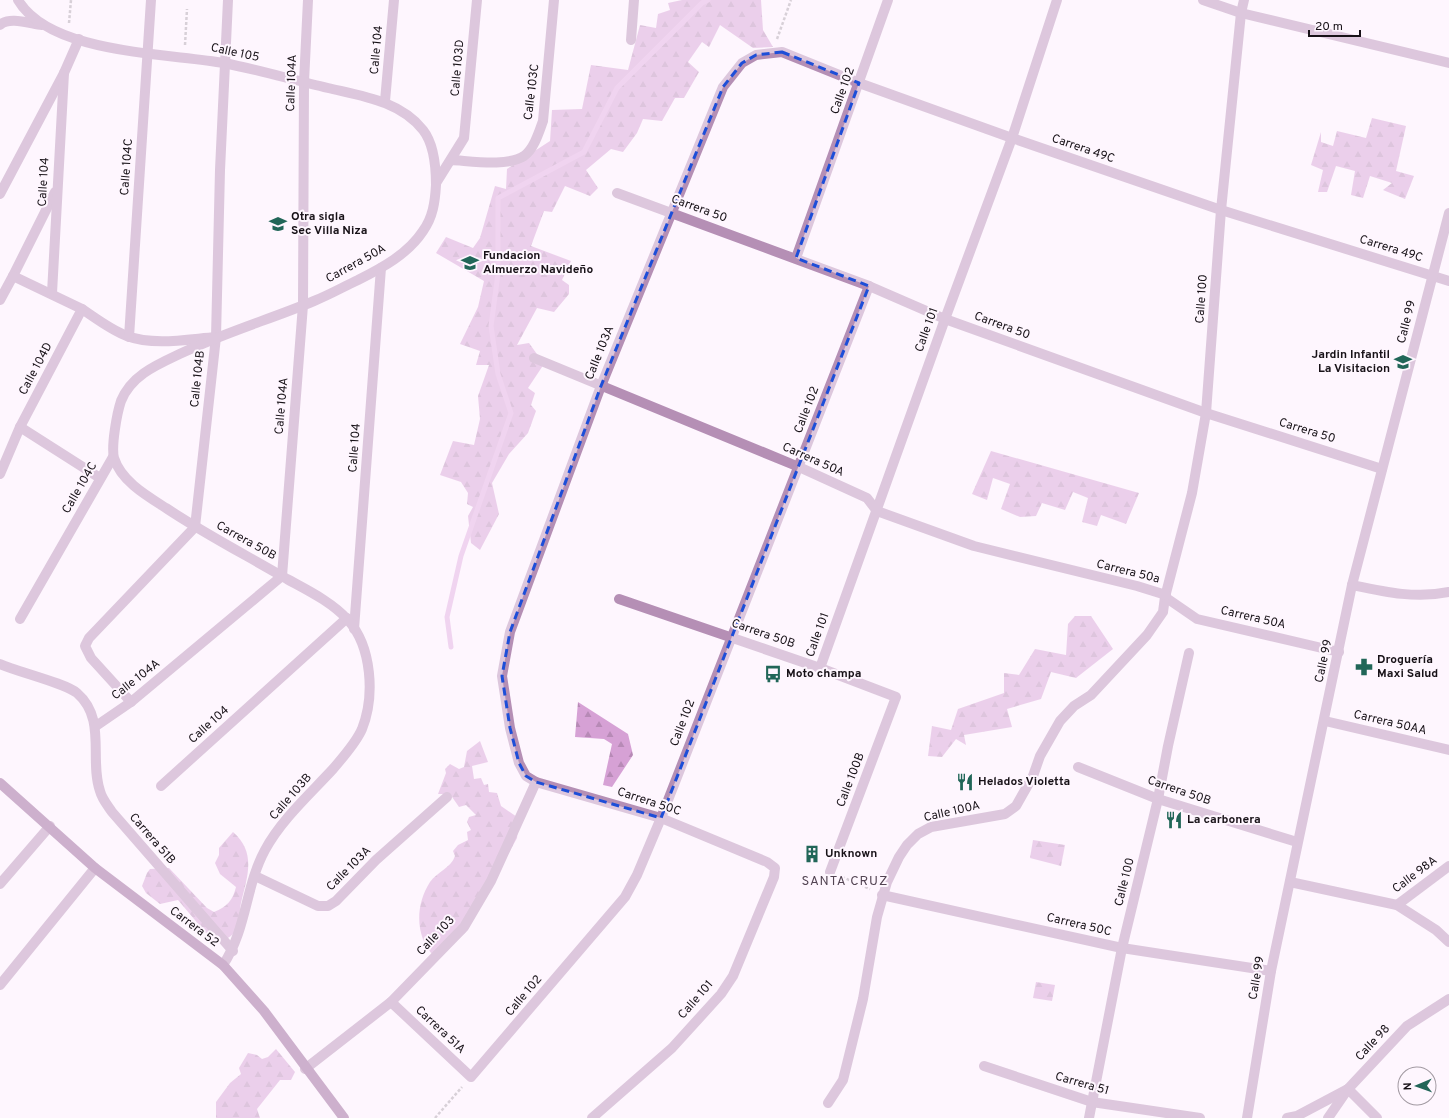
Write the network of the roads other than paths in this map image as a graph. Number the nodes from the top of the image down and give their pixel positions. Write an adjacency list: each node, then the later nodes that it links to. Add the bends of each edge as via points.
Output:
1 (18, 0): 15 (street, Calle 105, via 25,11)
2 (151, 0): 18 (street, Calle 104C)
3 (228, 0): 19 (street, Calle 104B)
4 (308, 0): 22 (street, Calle 104A)
5 (394, 0): 25 (street, Calle 104)
6 (477, 0): 27 (street, Calle 103D, via 464,138)
7 (554, 0): 27 (street, Calle 103C, via 543,121 536,140 524,156 506,162)
8 (634, 0): 17 (street)
9 (888, 0): 23 (street, Calle 102)
10 (1057, 0): 26 (street, Calle 101)
11 (1203, 0): 13 (street)
12 (1244, 0): 13 (street, Calle 100)
13 (1241, 12): 20 (street); 32 (street, Calle 100)
14 (0, 25): 15 (street, via 2,22 12,21)
15 (42, 25): 16 (street, Calle 105)
16 (78, 39): 18 (street, Calle 105); 21 (street)
17 (631, 40)
18 (148, 54): 19 (street, Calle 105); 46 (street, Calle 104C)
19 (225, 63): 22 (street, Calle 105); 47 (street, Calle 104B)
20 (1449, 64)
21 (64, 73): 29 (street, Calle 104); 31 (street)
22 (304, 82): 25 (street, Calle 105); 43 (street, Calle 104A)
23 (859, 83): 24 (street, Carrera 49C, via 782,52 756,55 742,63); 26 (street, Carrera 49C); 35 (street, Calle 102)
24 (723, 86): 33 (street, Calle 103A)
25 (385, 101): 28 (street, Carrera 50A, via 409,116 426,132 435,162)
26 (1012, 138): 32 (street, Carrera 49C); 45 (street, Calle 101)
27 (451, 160): 28 (street)
28 (436, 183): 36 (street, Carrera 50A, via 433,213 425,229 416,240)
29 (57, 188): 37 (street); 41 (street, Calle 104)
30 (617, 193): 33 (street, Carrera 50)
31 (0, 194)
32 (1221, 210): 38 (street, Carrera 49C); 51 (street, Calle 100)
33 (672, 212): 35 (street, Carrera 50); 50 (street, Calle 103A)
34 (1449, 213): 38 (street, Calle 99)
35 (796, 258): 40 (street, Carrera 50)
36 (381, 268): 43 (street, Carrera 50A); 68 (street, Calle 104)
37 (13, 276): 41 (street); 42 (street)
38 (1432, 276): 39 (street, Carrera 49C); 55 (street, Calle 99)
39 (1449, 281)
40 (869, 286): 45 (street, Carrera 50); 54 (street, Calle 102)
41 (52, 293): 44 (street)
42 (0, 300)
43 (303, 305): 47 (street, Carrera 50A); 61 (street, Calle 104A)
44 (82, 310): 46 (street, Carrera 50A); 52 (street, Calle 104D)
45 (945, 319): 51 (street, Carrera 50); 58 (street, Calle 101)
46 (129, 337): 47 (street, Carrera 50A, via 148,340)
47 (216, 337): 49 (street, Carrera 50A); 59 (street, Calle 104B)
48 (534, 358): 50 (street, Carrera 50A)
49 (149, 369): 53 (street, Calle 104C, via 138,376 122,401)
50 (600, 386): 54 (street, Carrera 50A); 80 (street, Calle 103A, via 510,632 502,676 510,728)
51 (1206, 413): 55 (street, Carrera 50); 64 (street, Calle 100, via 1192,493)
52 (20, 427): 56 (street, Calle 104D); 57 (street)
53 (113, 457): 57 (street, Calle 104C); 59 (street, Carrera 50B, via 125,478 145,495)
54 (799, 467): 58 (street, Carrera 50A, via 868,498); 69 (street, Calle 102)
55 (1382, 468): 62 (street, Calle 99)
56 (0, 474)
57 (100, 478): 67 (street, Calle 104C)
58 (877, 510): 60 (street, Carrera 50A, via 974,546); 74 (street, Calle 101)
59 (194, 527): 61 (street, Carrera 50B); 76 (street, via 89,638 86,646 91,658)
60 (1083, 574): 64 (street, Carrera 50a, via 1137,586)
61 (282, 576): 66 (street, Carrera 50B, via 319,597); 76 (street, Calle 104A)
62 (1352, 585): 63 (street, via 1402,595 1434,595); 71 (street, Calle 99)
63 (1449, 592)
64 (1166, 596): 71 (street, Carrera 50A, via 1197,619); 97 (street, Calle 100A, via 1163,612 1147,635 1091,695 1074,706 1060,721 1016,806 1005,814 931,828 918,834 899,856)
65 (619, 600): 69 (street, Carrera 50B)
66 (347, 618): 68 (street, Carrera 50B); 84 (street, Calle 104)
67 (20, 619)
68 (354, 629): 70 (street, Carrera 50B)
69 (730, 637): 74 (street, Carrera 50B); 87 (street, Calle 102)
70 (363, 648): 94 (street, Calle 103B, via 369,672 369,701 362,730 344,757 289,816 267,845)
71 (1339, 652): 77 (street, Calle 99)
72 (1189, 653): 86 (street, Calle 100)
73 (0, 664): 78 (street, via 76,693 88,707)
74 (820, 668): 75 (street, Carrera 50B)
75 (896, 697): 93 (street, Calle 100B)
76 (131, 702): 78 (street, Calle 104A)
77 (1325, 721): 79 (street, Carrera 50AA); 89 (street, Calle 99)
78 (96, 726): 101 (street, Carrera 51B, via 96,766 100,792 112,812)
79 (1449, 750)
80 (519, 763): 82 (street, Carrera 50C, via 526,776)
81 (1078, 767): 86 (street, Carrera 50B)
82 (536, 782): 87 (street, Carrera 50C); 106 (street, Calle 103, via 491,881 464,927)
83 (0, 783): 88 (main road, Carrera 52)
84 (160, 786)
85 (447, 797): 94 (street, Calle 103A, via 328,906 318,906)
86 (1158, 799): 89 (street, Carrera 50B); 100 (street, Calle 100)
87 (661, 818): 92 (street, Carrera 50C, via 767,862); 109 (street, Calle 102, via 637,876 625,897)
88 (50, 826): 91 (main road, Carrera 52); 96 (street)
89 (1297, 842): 95 (street, Calle 99)
90 (1449, 866): 98 (street, Calle 98A)
91 (95, 868): 102 (main road, Carrera 52); 104 (street)
92 (775, 868): 114 (street, Calle 101, via 774,877 733,976 721,994 672,1048)
93 (830, 872)
94 (255, 876): 101 (street, Calle 103B)
95 (1290, 882): 98 (street); 103 (street, Calle 99)
96 (0, 884)
97 (882, 895): 100 (street, Carrera 50C); 112 (street, Calle 100A, via 863,999 843,1080)
98 (1397, 905): 99 (street, via 1436,930)
99 (1449, 942)
100 (1122, 948): 103 (street, Carrera 50C); 111 (street, Calle 100)
101 (233, 951): 102 (street, Calle 103B)
102 (223, 965): 108 (main road, Carrera 52, via 264,1011)
103 (1271, 970): 117 (street, Calle 99)
104 (0, 985)
105 (1449, 999): 110 (street, Calle 98, via 1407,1026)
106 (391, 1002): 108 (street, Calle 103); 109 (street, Carrera 51A)
107 (984, 1066): 111 (street, Carrera 51)
108 (305, 1069): 113 (main road, Carrera 52)
109 (471, 1077)
110 (1348, 1089): 118 (street, via 1297,1116); 119 (street, Calle 98); 120 (street)
111 (1092, 1102): 115 (street, Calle 100); 116 (street, Carrera 51)
112 (828, 1103)
113 (344, 1118)
114 (592, 1118)
115 (1089, 1118)
116 (1200, 1118)
117 (1247, 1118)
118 (1286, 1118)
119 (1328, 1118)
120 (1377, 1118)

